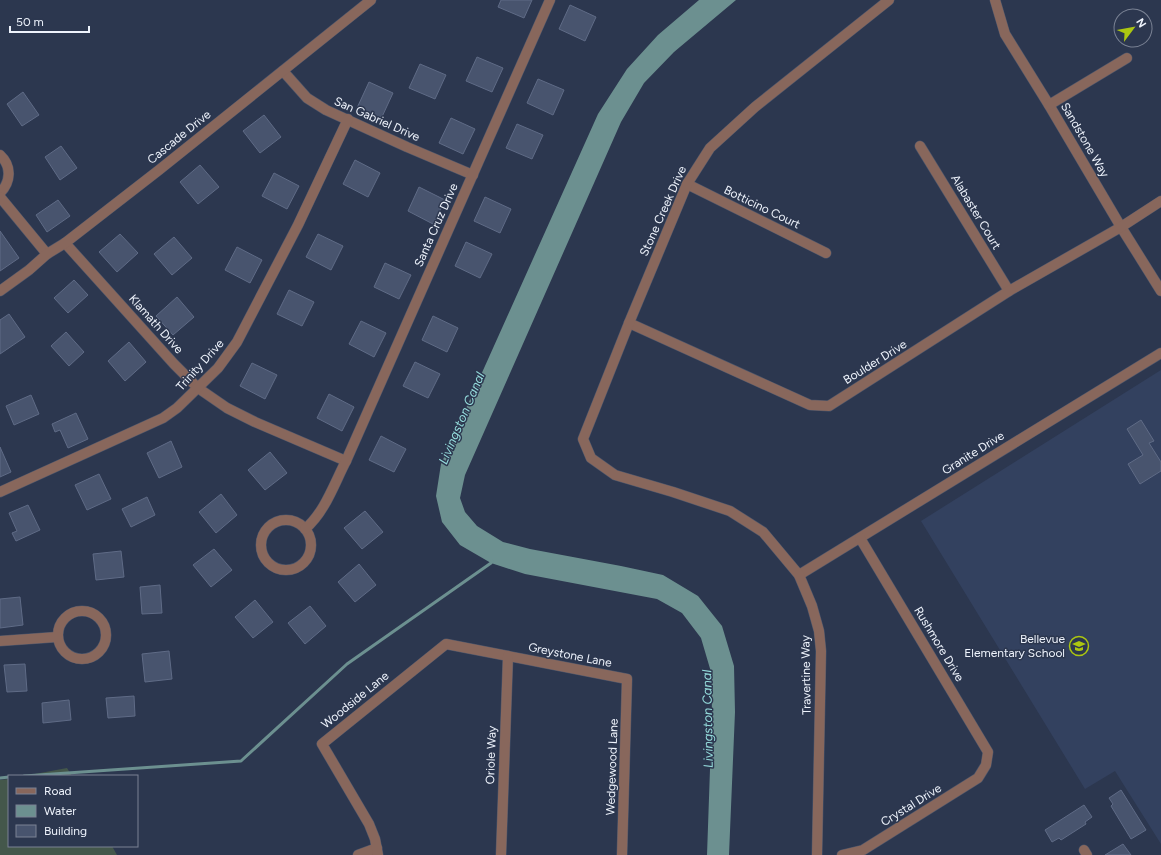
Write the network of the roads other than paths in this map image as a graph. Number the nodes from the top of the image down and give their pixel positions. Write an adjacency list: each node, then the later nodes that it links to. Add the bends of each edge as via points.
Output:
1 (371, 0): 6 (street, Cascade Drive)
2 (550, 0): 11 (street, Santa Cruz Drive)
3 (889, 0): 12 (street, Stone Creek Drive, via 732,127 710,148)
4 (995, 0): 7 (street, Sandstone Way, via 1005,34)
5 (1127, 58): 7 (street)
6 (283, 71): 8 (street, San Gabriel Drive, via 307,98 326,110); 17 (street, Cascade Drive)
7 (1049, 105): 16 (street, Sandstone Way)
8 (348, 119): 11 (street, San Gabriel Drive); 25 (street, Trinity Drive, via 298,225 237,342 218,368)
9 (920, 146): 22 (street, Alabaster Court)
10 (0, 155): 13 (street, via 9,172 8,180)
11 (473, 174): 27 (street, Santa Cruz Drive)
12 (687, 184): 18 (street, Botticino Court); 23 (street, Stone Creek Drive)
13 (0, 193)
14 (0, 197): 19 (street)
15 (1161, 201): 16 (street, Boulder Drive)
16 (1121, 227): 21 (street, Sandstone Way); 22 (street, Boulder Drive)
17 (66, 243): 19 (street, Cascade Drive); 25 (street, Klamath Drive)
18 (826, 253)
19 (47, 254): 20 (street, Cascade Drive)
20 (0, 291)
21 (1161, 291)
22 (1009, 292): 23 (street, Boulder Drive, via 829,406 810,406)
23 (629, 323): 26 (street, Stone Creek Drive, via 583,439)
24 (1161, 353): 30 (street, Granite Drive)
25 (198, 388): 27 (street, Klamath Drive, via 227,408 255,422); 28 (street, Trinity Drive, via 178,408 163,418)
26 (590, 458): 31 (street, Travertine Way, via 615,475 730,511 763,532)
27 (346, 461): 29 (street, Santa Cruz Drive, via 322,510)
28 (0, 492)
29 (305, 529): 29 (street, via 287,520 272,524 262,538 262,553 266,561 282,570 297,568 309,555 311,547 310,537)
30 (860, 538): 31 (street, Granite Drive); 37 (street, Rushmore Drive, via 988,752)
31 (799, 575): 42 (street, Travertine Way, via 812,606 821,651)
32 (57, 637): 32 (street, via 64,652 79,660 96,655 106,642 104,625 99,618 84,610 67,615 61,621); 33 (street)
33 (0, 641)
34 (446, 644): 35 (street, Greystone Lane); 38 (street, Woodside Lane, via 322,744 365,817)
35 (508, 656): 36 (street, Greystone Lane); 40 (street, Oriole Way)
36 (628, 680): 41 (street, Wedgewood Lane)
37 (986, 765): 43 (street, Crystal Drive, via 978,778 877,842 863,850)
38 (377, 851): 39 (street)
39 (358, 855)
40 (501, 855)
41 (622, 855)
42 (817, 855)
43 (842, 855)

